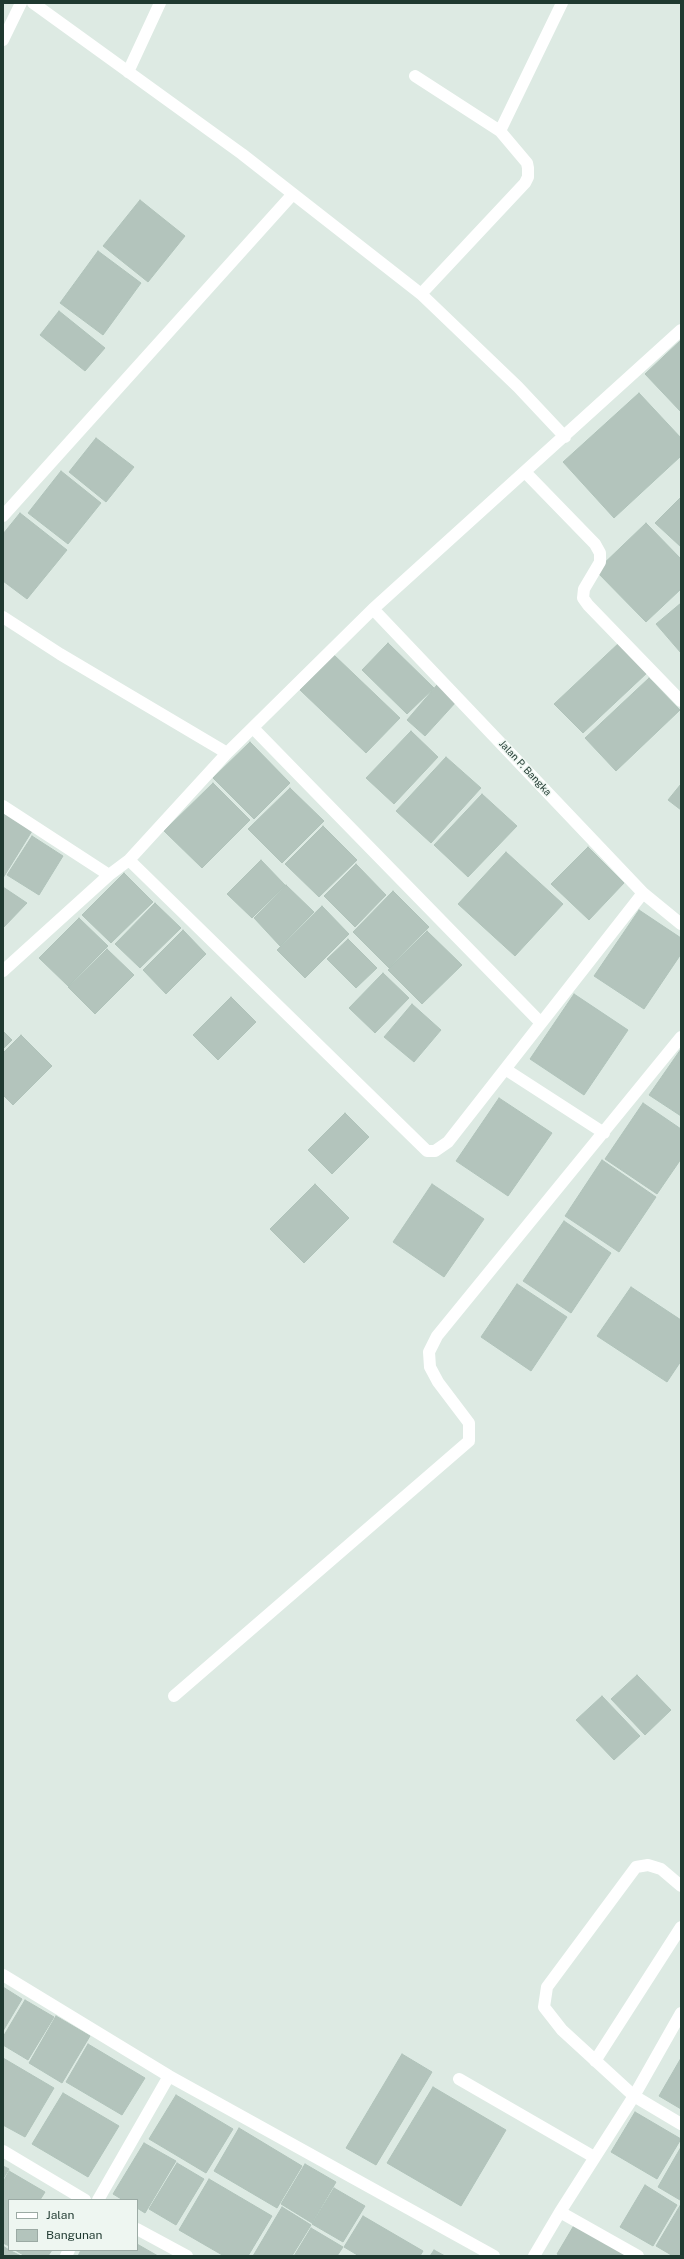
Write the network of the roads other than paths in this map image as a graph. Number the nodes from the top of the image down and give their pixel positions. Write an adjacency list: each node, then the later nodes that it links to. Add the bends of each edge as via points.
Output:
1 (21, 3): 5 (street)
2 (33, 3): 6 (street)
3 (160, 3): 6 (street)
4 (562, 3): 8 (street)
5 (3, 40)
6 (128, 72): 9 (street, via 242,154)
7 (415, 76): 8 (street)
8 (500, 131): 10 (street, via 527,163 528,177)
9 (292, 195): 10 (street); 14 (street)
10 (421, 294): 12 (street, via 518,387)
11 (681, 330): 12 (street)
12 (565, 437): 13 (street)
13 (525, 472): 15 (street); 17 (street, via 595,544 600,553 600,562 584,589 583,598)
14 (3, 516)
15 (373, 608): 18 (street); 23 (street, Jalan P. Bangka)
16 (3, 617): 19 (street, via 60,654)
17 (681, 701)
18 (254, 728): 19 (street); 26 (street)
19 (227, 753): 21 (street)
20 (3, 806): 22 (street)
21 (129, 860): 22 (street); 28 (street, via 427,1151 436,1151 448,1142)
22 (109, 875): 25 (street)
23 (643, 893): 24 (street, Jalan P. Bangka); 26 (street)
24 (681, 924)
25 (3, 971)
26 (541, 1023): 28 (street)
27 (681, 1037): 29 (street)
28 (505, 1069): 29 (street)
29 (604, 1132): 30 (street, via 437,1336 429,1352 430,1367 438,1382 469,1423 469,1441)
30 (174, 1696)
31 (681, 1886): 35 (street, via 661,1869 648,1865 636,1867 547,1987 544,2007 562,2030)
32 (681, 1927): 35 (street)
33 (3, 1975): 36 (street)
34 (681, 2013): 38 (street)
35 (595, 2061): 38 (street)
36 (169, 2076): 43 (street); 47 (street)
37 (459, 2079): 41 (street)
38 (634, 2096): 39 (street); 41 (street)
39 (681, 2124)
40 (3, 2151): 42 (street)
41 (594, 2157): 44 (street)
42 (83, 2199)
43 (99, 2199)
44 (560, 2212): 48 (street); 49 (street)
45 (138, 2230): 46 (street)
46 (187, 2256)
47 (494, 2256)
48 (534, 2256)
49 (638, 2256)

